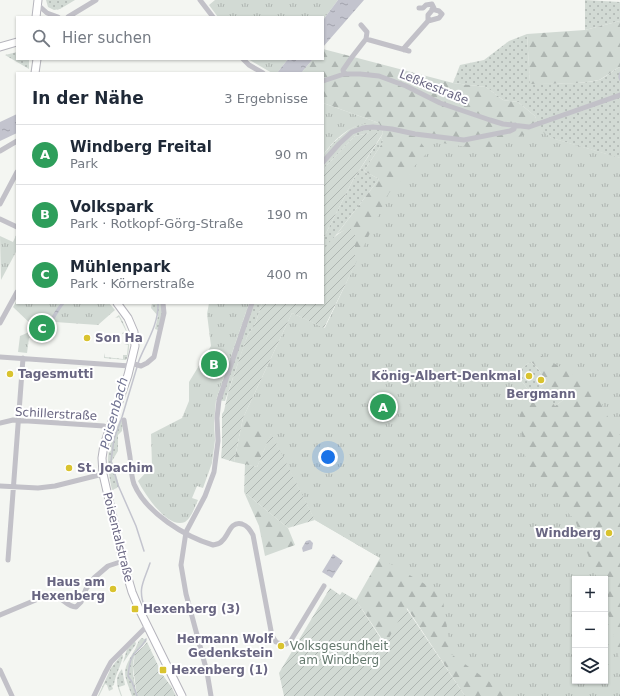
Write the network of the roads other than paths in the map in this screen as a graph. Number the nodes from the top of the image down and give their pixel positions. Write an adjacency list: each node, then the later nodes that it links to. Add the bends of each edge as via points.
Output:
1 (96, 0): 8 (street)
2 (200, 0): 9 (street)
3 (37, 2): 6 (main road); 7 (street, via 44,12)
4 (419, 8): 5 (street, via 432,4)
5 (432, 9): 10 (street, via 428,15); 10 (street, via 442,14 440,18)
6 (36, 16)
7 (54, 16)
8 (70, 16)
9 (212, 16)
10 (428, 22): 12 (street, Leßkestraße, via 405,47 407,50)
11 (361, 25): 12 (street, via 367,32)
12 (366, 40): 19 (street, via 343,70)
13 (16, 43): 14 (main road)
14 (0, 47)
15 (37, 60): 17 (main road)
16 (244, 60): 18 (street)
17 (35, 72)
18 (261, 72)
19 (344, 74): 20 (street, Leßkestraße); 22 (street, Leßkestraße, via 379,76 440,103)
20 (324, 81)
21 (620, 95): 22 (street, via 529,127)
22 (515, 126): 25 (street, via 510,131 464,140 392,129 363,128 352,132)
23 (16, 142): 24 (street)
24 (0, 151)
25 (324, 161)
26 (16, 174): 27 (street)
27 (0, 204)
28 (0, 219): 29 (street)
29 (16, 227)
30 (16, 294): 34 (street)
31 (118, 304): 38 (main road, Poisentalstraße, via 134,332)
32 (163, 304): 38 (street, via 164,314 154,357 141,366)
33 (252, 304): 46 (street, via 219,400 214,472)
34 (0, 323)
35 (1, 357): 36 (street); 37 (street)
36 (23, 358): 38 (street); 39 (street)
37 (0, 362)
38 (134, 365): 42 (main road, Poisentalstraße)
39 (19, 420): 41 (street, Schillerstraße); 42 (street, Schillerstraße); 45 (street)
40 (124, 420): 46 (street, via 132,477 139,492 160,516)
41 (0, 422)
42 (110, 428): 43 (main road, Poisentalstraße, via 102,458)
43 (104, 474): 45 (street, via 55,486); 48 (main road, Poisentalstraße)
44 (0, 486): 45 (street)
45 (14, 487): 47 (street)
46 (186, 532): 49 (street, via 213,545 222,542 234,524 245,525 249,529 253,536 272,636 276,642 284,645 290,642); 56 (street, via 182,572)
47 (8, 560)
48 (123, 561): 50 (street, via 108,566 94,578 81,602 76,606 70,606 60,597 50,594); 51 (main road, Poisentalstraße, via 132,592)
49 (324, 586)
50 (0, 615)
51 (148, 627): 54 (street, via 111,662); 55 (main road, Poisentalstraße)
52 (0, 670): 53 (street)
53 (12, 696)
54 (94, 696)
55 (182, 696)
56 (211, 696)

